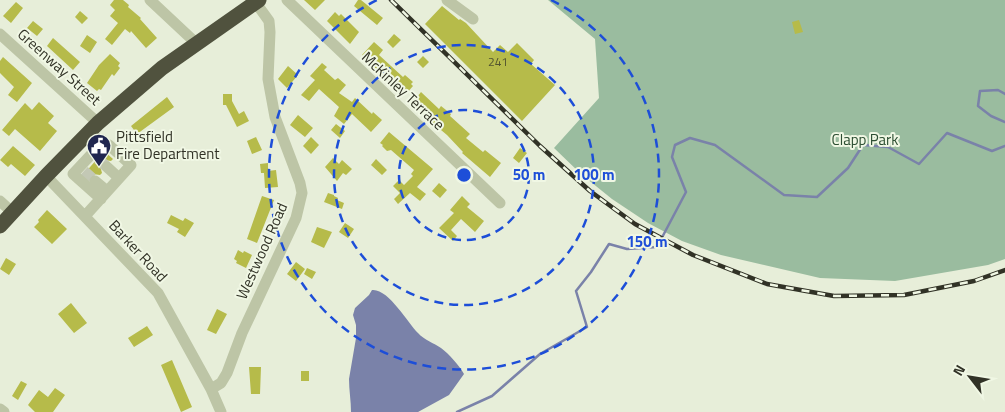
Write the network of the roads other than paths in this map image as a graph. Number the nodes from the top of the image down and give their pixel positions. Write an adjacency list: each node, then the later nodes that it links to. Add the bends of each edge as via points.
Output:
1 (150, 0): 7 (street)
2 (287, 0): 16 (street, McKinley Terrace)
3 (446, 0): 5 (street)
4 (257, 1): 7 (highway); 20 (street, Westwood Road, via 269,21 270,96 302,193 296,218 226,374 221,383)
5 (473, 19)
6 (0, 34): 8 (street, Greenway Street)
7 (198, 44): 8 (highway, via 162,68)
8 (94, 127): 9 (street, Greenway Street); 11 (highway)
9 (102, 143): 12 (street, Greenway Street, via 109,144 131,165); 14 (street, via 95,156 79,170)
10 (107, 166): 12 (street)
11 (46, 176): 17 (highway); 18 (street, Barker Road)
12 (119, 178): 14 (street)
13 (95, 181): 14 (street)
14 (104, 195): 18 (street)
15 (0, 201): 17 (street)
16 (500, 203)
17 (12, 212): 19 (highway)
18 (85, 216): 20 (street, Barker Road, via 158,292)
19 (0, 226)
20 (211, 388): 23 (street, Barker Road)
21 (0, 409): 22 (street)
22 (4, 412)
23 (221, 412)

